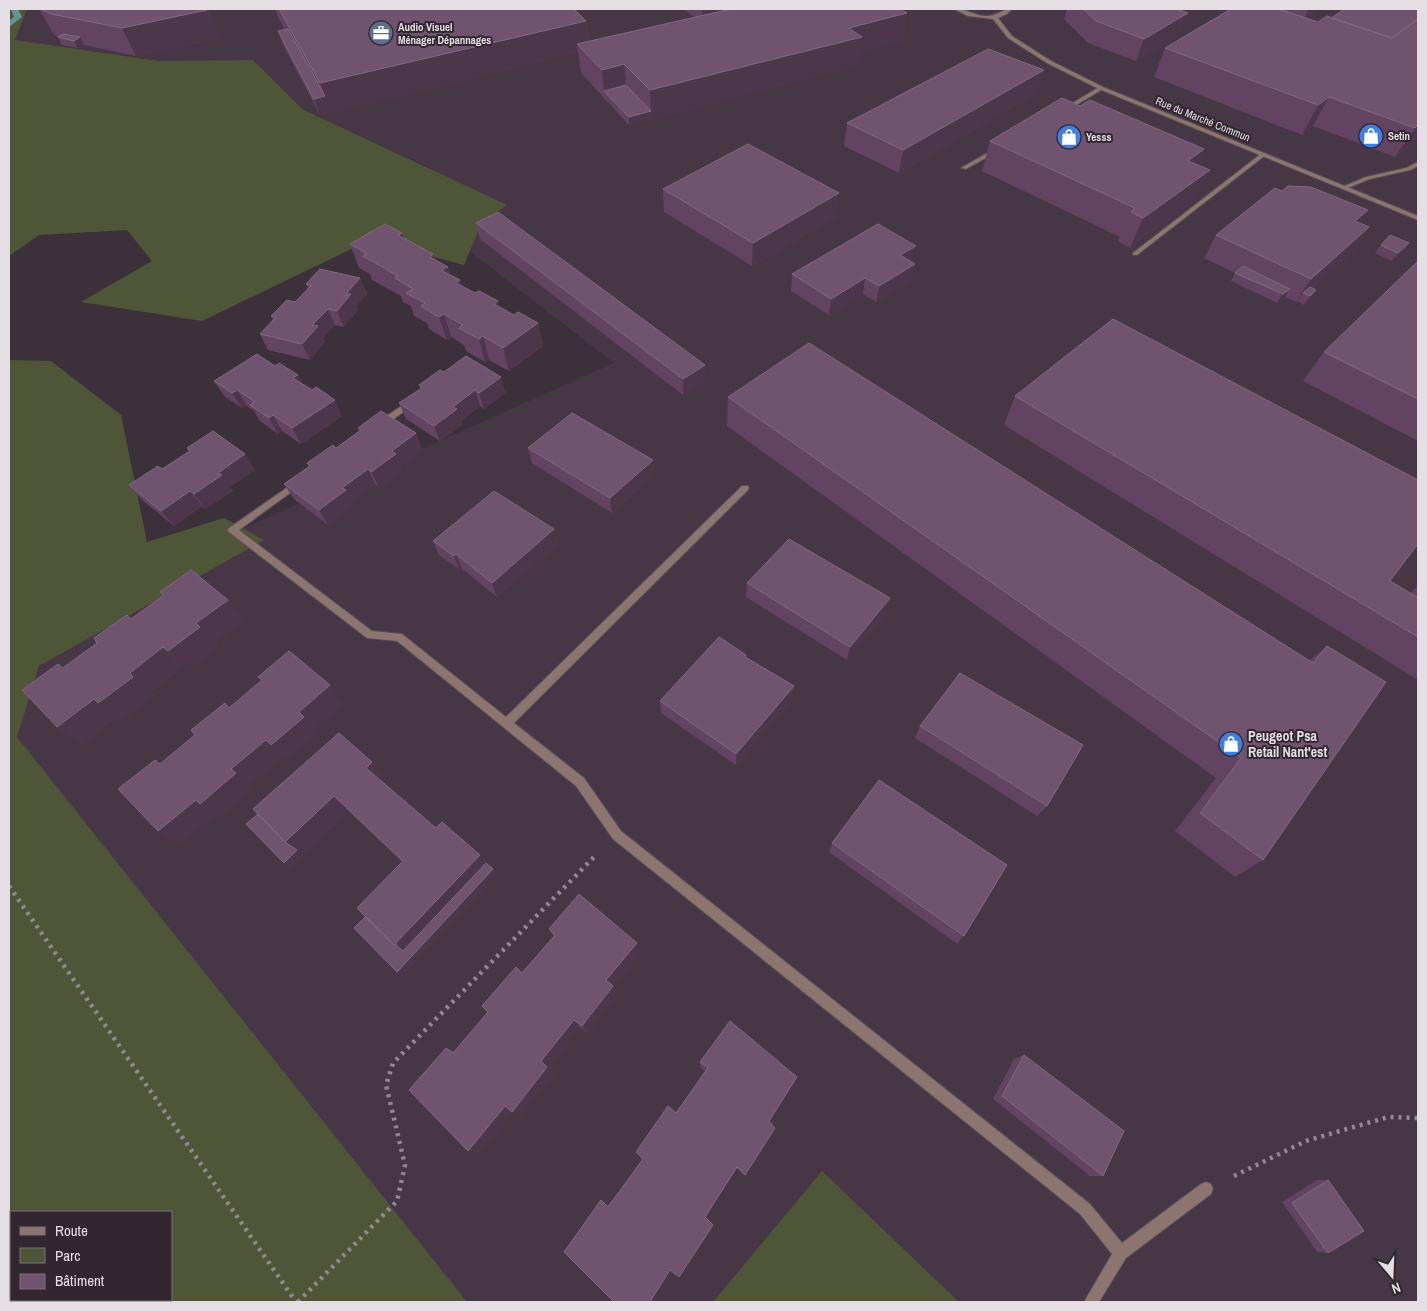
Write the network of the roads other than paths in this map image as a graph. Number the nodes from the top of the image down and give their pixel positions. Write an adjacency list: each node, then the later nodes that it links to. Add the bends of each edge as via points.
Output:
1 (957, 9): 3 (street, via 975,16)
2 (1010, 9): 3 (street)
3 (994, 17): 4 (street, Rue du Marché Commun, via 1010,37 1048,62)
4 (1101, 88): 5 (street); 7 (street, Rue du Marché Commun)
5 (1058, 113)
6 (1007, 143): 9 (street)
7 (1264, 154): 10 (street, Rue du Marché Commun); 12 (street)
8 (1418, 164): 10 (street)
9 (964, 168)
10 (1345, 187): 11 (street, Rue du Marché Commun)
11 (1418, 218)
12 (1135, 254)
13 (418, 398): 14 (street)
14 (369, 432)
15 (304, 478): 17 (street, via 232,530 370,635 399,637)
16 (745, 488): 17 (street)
17 (507, 723): 19 (street, via 580,782 617,834 1085,1209)
18 (1206, 1189): 19 (street)
19 (1121, 1252): 20 (street)
20 (1091, 1302)

